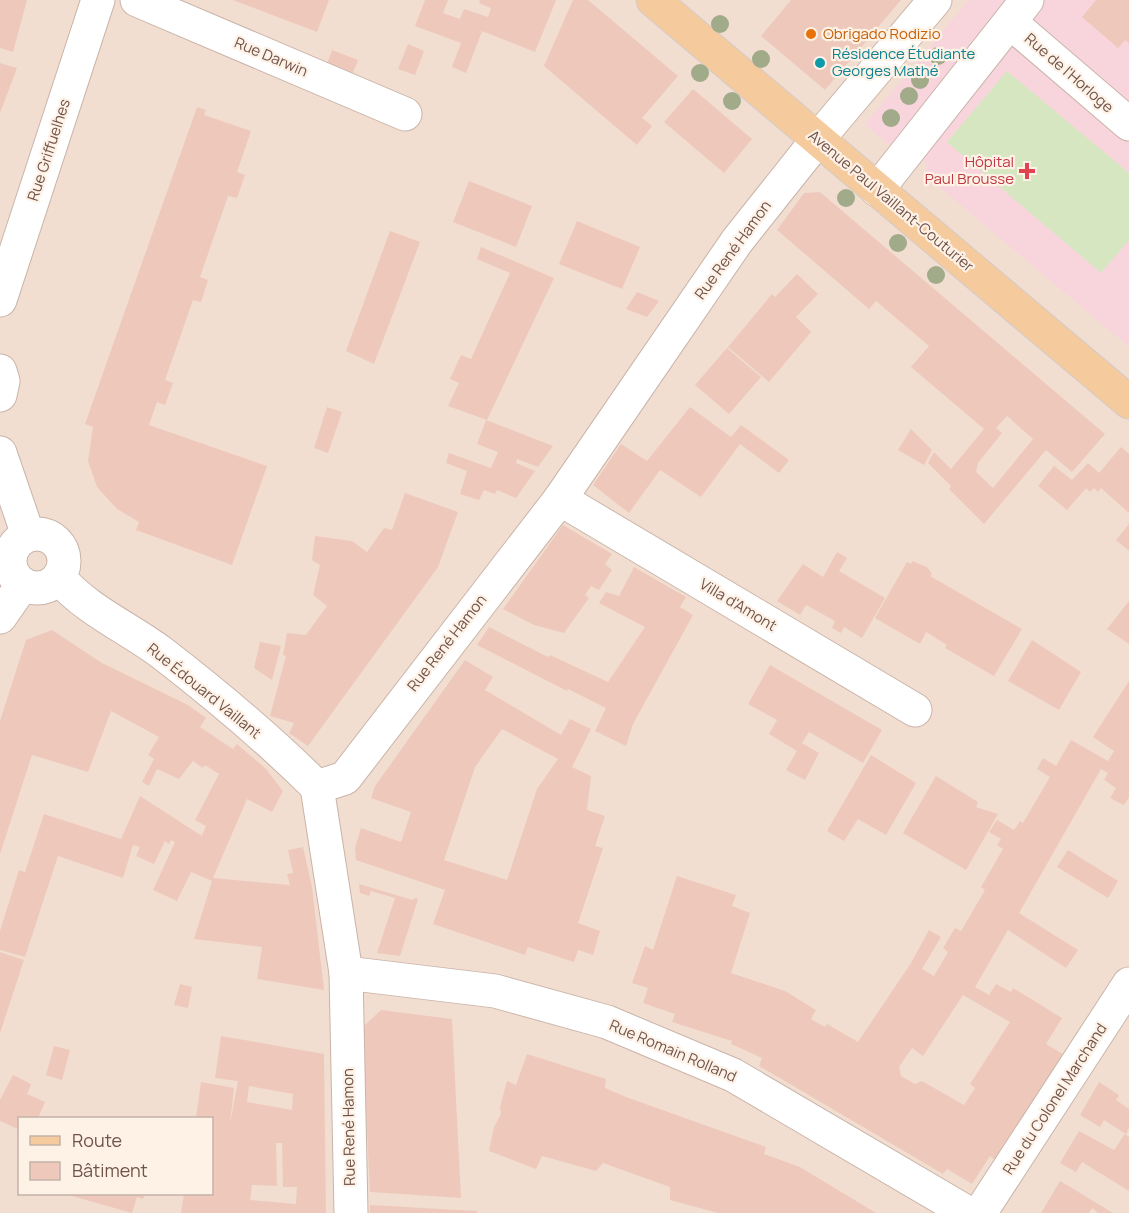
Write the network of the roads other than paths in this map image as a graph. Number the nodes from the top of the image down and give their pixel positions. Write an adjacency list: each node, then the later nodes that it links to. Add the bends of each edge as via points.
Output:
1 (98, 0): 10 (street, Rue Griffuelhes)
2 (137, 0): 6 (street, Rue Darwin)
3 (934, 0): 8 (street, Rue René Hamon)
4 (661, 3): 8 (main road, Avenue Paul Vaillant-Couturier)
5 (1019, 11): 7 (street, Rue de l'Horloge); 9 (street)
6 (405, 114)
7 (1129, 124)
8 (818, 139): 9 (main road, Avenue Paul Vaillant-Couturier); 15 (street, Rue René Hamon, via 737,241)
9 (877, 190): 13 (main road, Avenue Paul Vaillant-Couturier)
10 (0, 300)
11 (0, 371): 12 (street)
12 (0, 395)
13 (1129, 402)
14 (0, 453): 16 (street)
15 (560, 499): 20 (street, Villa d'Amont); 21 (street, Rue René Hamon, via 345,778)
16 (15, 538): 17 (street, via 49,535 61,547 65,563); 18 (street, via 10,566)
17 (59, 578): 18 (street, via 42,588); 21 (street, Rue Édouard Vaillant, via 85,604 160,652)
18 (23, 584): 19 (street)
19 (0, 617)
20 (915, 710)
21 (317, 788): 22 (street, Rue René Hamon)
22 (346, 973): 24 (street, Rue René Hamon); 25 (street, Rue Romain Rolland, via 495,991 607,1022 733,1075)
23 (1129, 984): 26 (street, Rue du Colonel Marchand)
24 (351, 1213)
25 (968, 1213)
26 (980, 1213)

